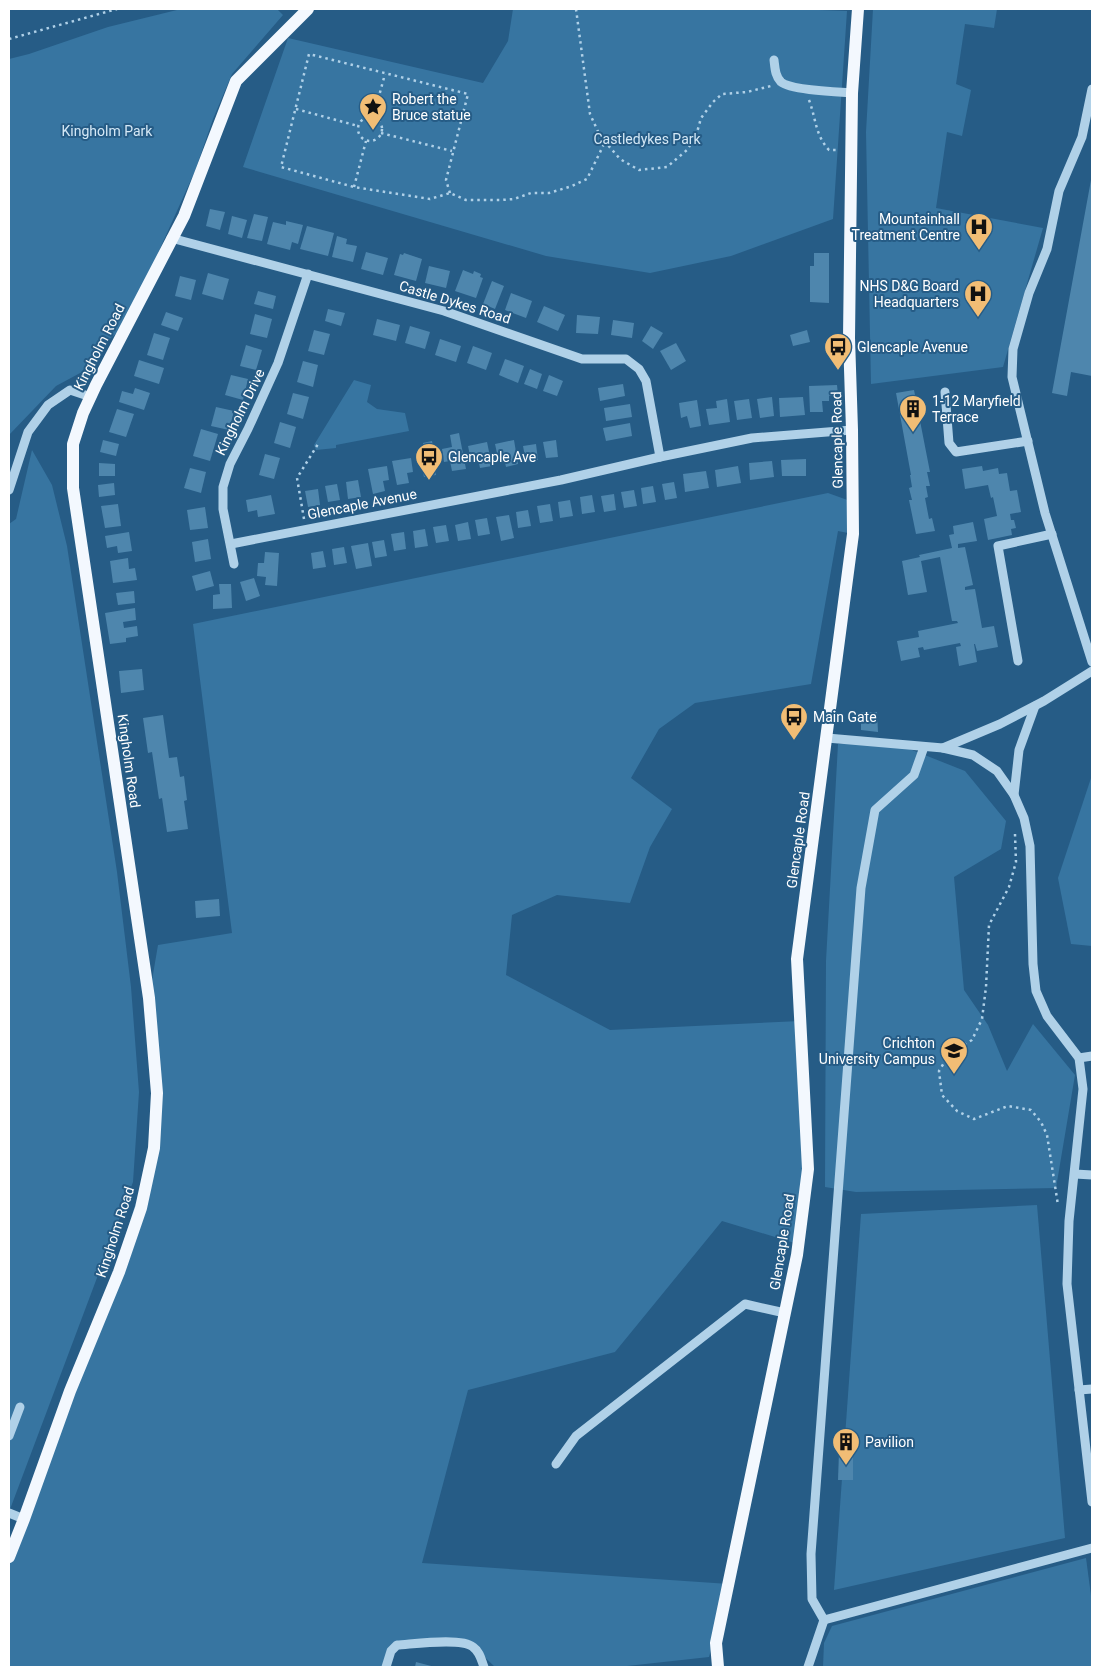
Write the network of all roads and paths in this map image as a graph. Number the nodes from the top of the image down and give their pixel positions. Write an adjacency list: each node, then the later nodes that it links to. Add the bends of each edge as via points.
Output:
1 (117, 9): 5 (path)
2 (308, 9): 22 (main road, Kingholm Road, via 236,81 184,216)
3 (576, 9): 17 (path, via 590,114)
4 (858, 9): 11 (main road, Glencaple Road)
5 (9, 39)
6 (774, 60): 8 (street, via 778,78)
7 (386, 73): 12 (path, via 310,54); 13 (path); 19 (path, via 468,94)
8 (783, 84): 9 (street); 17 (path, via 722,94 701,118 696,136 687,150 667,167 639,170 620,159)
9 (804, 89): 11 (street); 18 (path, via 822,142 829,150)
10 (1092, 89): 27 (street, via 1082,137 1059,191 1046,249 1013,349 1012,377)
11 (852, 93): 26 (main road, Glencaple Road, via 848,338)
12 (296, 109): 14 (path); 20 (path, via 281,167)
13 (373, 118): 14 (path, via 366,118); 15 (path, via 381,126)
14 (358, 126): 16 (path, via 360,136)
15 (381, 133): 16 (path, via 377,139); 19 (path)
16 (366, 141): 20 (path)
17 (606, 142): 21 (path, via 586,179 572,186 501,200 466,200)
18 (838, 150)
19 (453, 151): 21 (path, via 446,180)
20 (354, 187): 21 (path, via 430,200)
21 (450, 193)
22 (171, 238): 23 (street, Castle Dykes Road); 25 (main road, Kingholm Road)
23 (308, 274): 29 (street, Castle Dykes Road, via 444,311 582,359 626,359 639,369 646,381); 33 (street, Kingholm Drive, via 278,362 230,464 223,487 222,509)
24 (945, 392): 27 (street, via 949,443 956,452)
25 (91, 397): 30 (street, via 70,390 48,405 28,432); 57 (main road, Kingholm Road, via 73,444 73,488 149,998 157,1093 154,1148 141,1208 119,1272 70,1391)
26 (852, 430): 29 (street, Glencaple Avenue, via 752,438); 39 (main road, Glencaple Road, via 853,534)
27 (1028, 440): 32 (street)
28 (318, 444): 31 (path, via 297,478)
29 (660, 457): 31 (street, Glencaple Avenue, via 561,480)
30 (9, 490)
31 (307, 529): 33 (street, Glencaple Avenue)
32 (1052, 534): 35 (street, via 998,546); 36 (street)
33 (231, 544): 34 (street, Kingholm Drive)
34 (234, 564)
35 (1018, 661)
36 (1092, 662)
37 (1092, 671): 38 (street)
38 (1034, 706): 41 (street); 42 (street, via 1018,750)
39 (827, 738): 40 (street); 49 (main road, Glencaple Road, via 797,959 808,1169 797,1255)
40 (924, 747): 41 (street); 60 (street, via 914,775 875,810 861,888 811,1554 812,1599)
41 (943, 748): 42 (street, via 973,755 998,771)
42 (1014, 795): 45 (street, via 1024,818 1030,846 1036,991 1047,1016)
43 (1015, 833): 48 (path, via 1016,862 1009,887 990,925 982,1019 972,1040 950,1053 939,1071 942,1095 957,1111 974,1119 1008,1106 1031,1110 1047,1135 1059,1207)
44 (1092, 1056): 45 (street)
45 (1079, 1058): 46 (street, via 1083,1089)
46 (1075, 1174): 47 (street); 48 (street)
47 (1092, 1175)
48 (1069, 1221): 51 (street, via 1068,1284)
49 (785, 1313): 54 (street, via 745,1304 576,1436); 63 (main road, Glencaple Road, via 716,1643)
50 (1092, 1389): 51 (street)
51 (1080, 1390): 55 (street)
52 (20, 1407): 53 (street)
53 (9, 1436)
54 (556, 1464)
55 (1092, 1502)
56 (9, 1513): 57 (street)
57 (24, 1520): 59 (main road, Kingholm Road)
58 (1092, 1548): 60 (street)
59 (9, 1557)
60 (824, 1620): 64 (street)
61 (386, 1667): 62 (street, via 397,1645 461,1641 472,1645)
62 (484, 1667)
63 (718, 1667)
64 (808, 1667)

